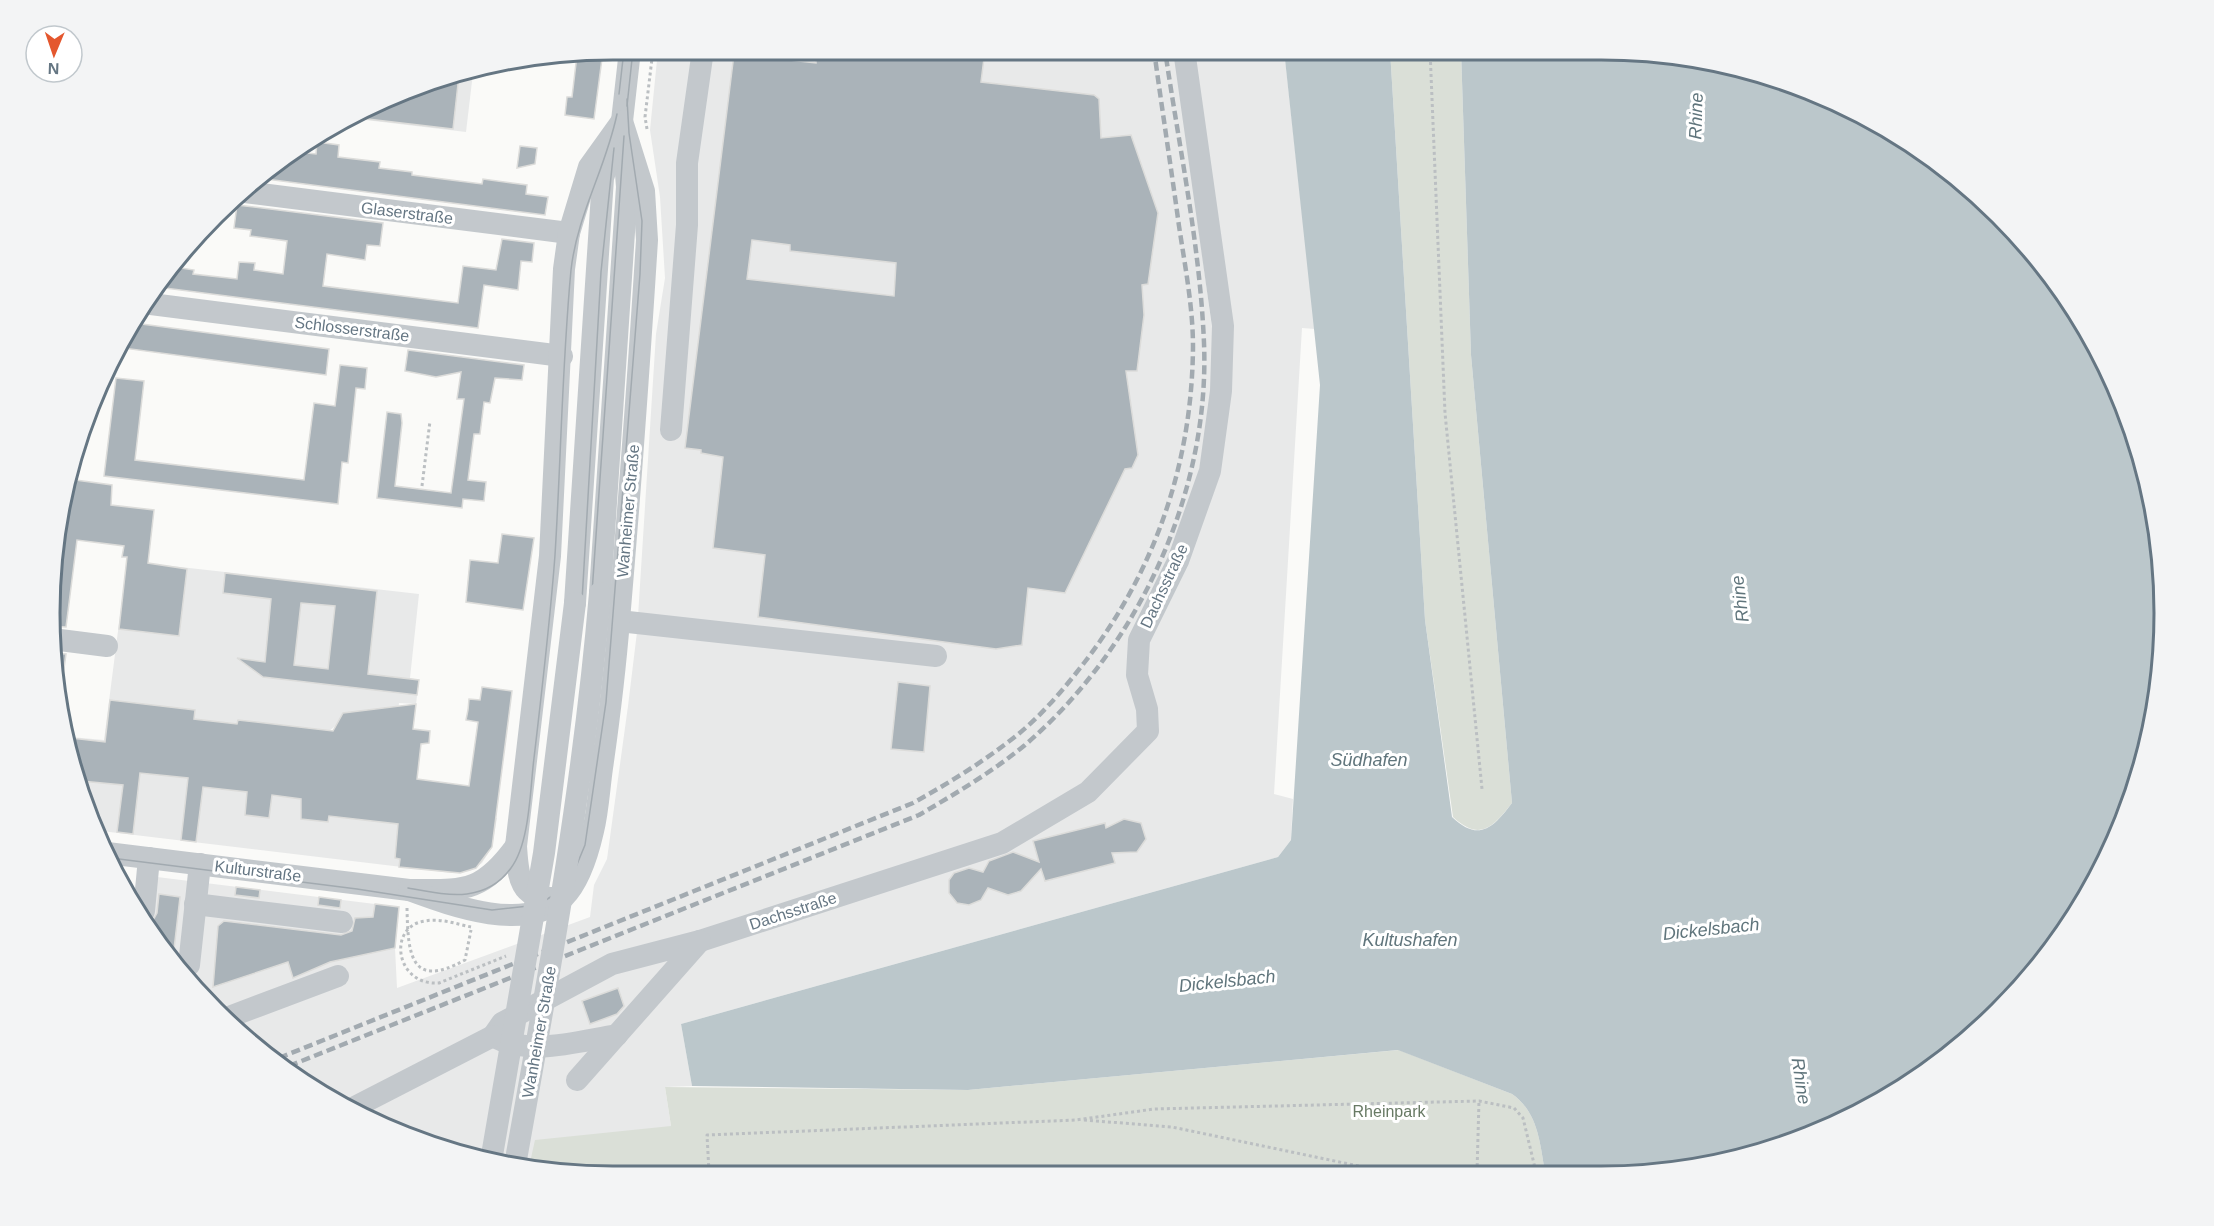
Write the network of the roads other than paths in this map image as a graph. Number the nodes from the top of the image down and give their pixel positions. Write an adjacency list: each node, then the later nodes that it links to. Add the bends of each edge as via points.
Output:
1 (629, 60): 4 (street, Wanheimer Straße)
2 (702, 60): 9 (street, via 687,163 687,225)
3 (1185, 60): 23 (street, Dachsstraße, via 1223,326 1221,391 1210,471 1178,561 1139,640 1137,675 1147,709 1148,731 1088,792 1002,843)
4 (622, 121): 6 (street, Wanheimer Straße, via 590,167); 10 (street, Wanheimer Straße, via 644,191 647,240); 31 (street, Wanheimer Straße, bridge, via 603,178 575,603 544,853); 32 (street, Wanheimer Straße, bridge, via 627,187 594,665 570,856)
5 (253, 193): 6 (street, Glaserstraße)
6 (569, 233): 8 (street, Wanheimer Straße)
7 (154, 304): 8 (street, Schlosserstraße)
8 (561, 356): 14 (street, Wanheimer Straße, via 550,556)
9 (670, 430)
10 (619, 621): 13 (street); 19 (street, Wanheimer Straße, via 594,829 585,861)
11 (61, 640): 12 (street)
12 (107, 646)
13 (936, 656)
14 (516, 846): 18 (street, Wanheimer Straße, via 497,872 479,884 451,890); 19 (street, Wanheimer Straße, via 518,876 526,889 542,897)
15 (115, 854): 16 (street, Kulturstraße)
16 (149, 858): 17 (street, Kulturstraße); 21 (street)
17 (200, 864): 18 (street, Kulturstraße); 20 (street)
18 (409, 890): 19 (street, via 452,906 510,915 542,910)
19 (565, 896)
20 (195, 904): 22 (street); 24 (street)
21 (144, 906)
22 (342, 922)
23 (700, 941): 27 (street); 28 (street, via 612,964 502,1023)
24 (189, 965)
25 (338, 976): 26 (street)
26 (234, 1015)
27 (617, 1035): 28 (street, via 547,1046 515,1045); 29 (street)
28 (493, 1036): 30 (street)
29 (577, 1080)
30 (360, 1105)
31 (492, 1152)
32 (516, 1157)

